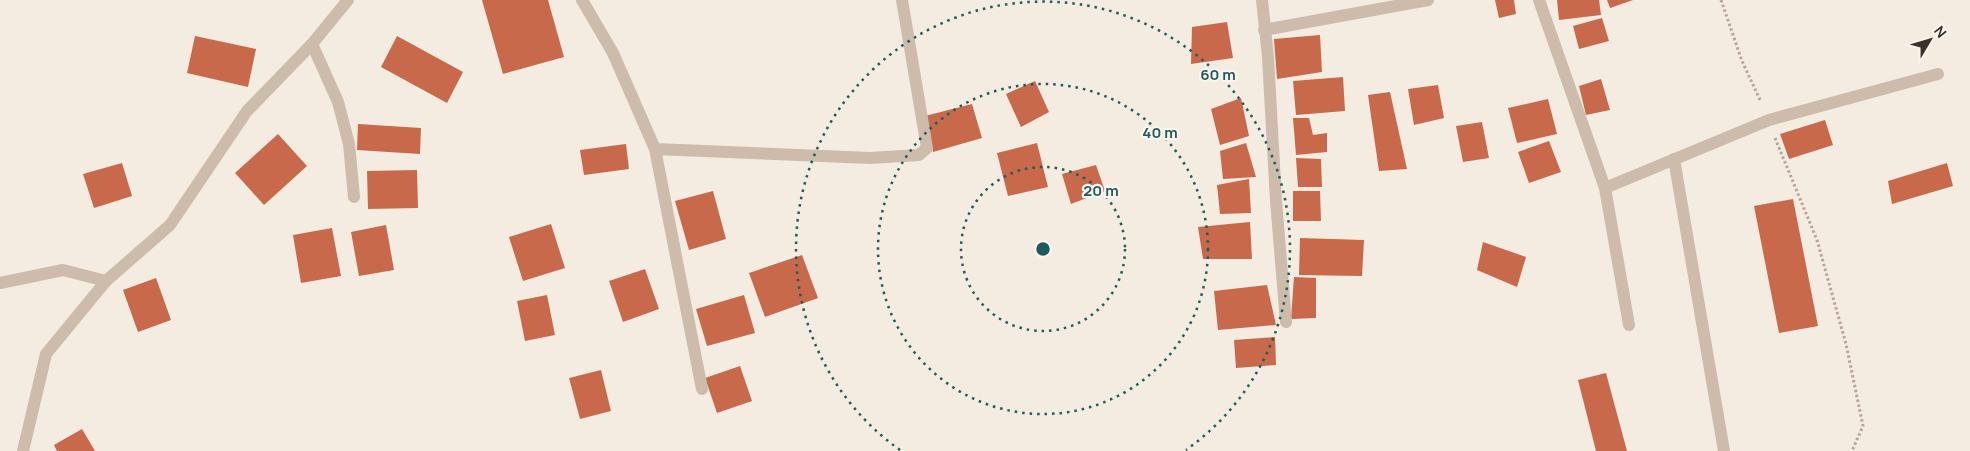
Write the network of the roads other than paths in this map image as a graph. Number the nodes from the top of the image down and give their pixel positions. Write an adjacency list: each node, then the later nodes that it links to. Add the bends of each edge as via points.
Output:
1 (348, 0): 8 (street)
2 (582, 0): 10 (street, via 613,53)
3 (902, 0): 10 (street, via 928,148 919,155 870,158)
4 (1262, 0): 7 (street)
5 (1428, 0): 7 (street)
6 (1539, 0): 12 (street)
7 (1264, 30): 16 (street)
8 (312, 44): 13 (street, via 338,102 349,144); 14 (street, via 247,111 170,225)
9 (1938, 74): 11 (street, via 1769,120)
10 (655, 149): 18 (street)
11 (1674, 159): 12 (street); 20 (street)
12 (1605, 188): 17 (street)
13 (354, 197)
14 (106, 281): 15 (street, via 63,270); 19 (street, via 46,354)
15 (0, 282)
16 (1286, 322)
17 (1629, 325)
18 (702, 389)
19 (23, 451)
20 (1724, 451)

